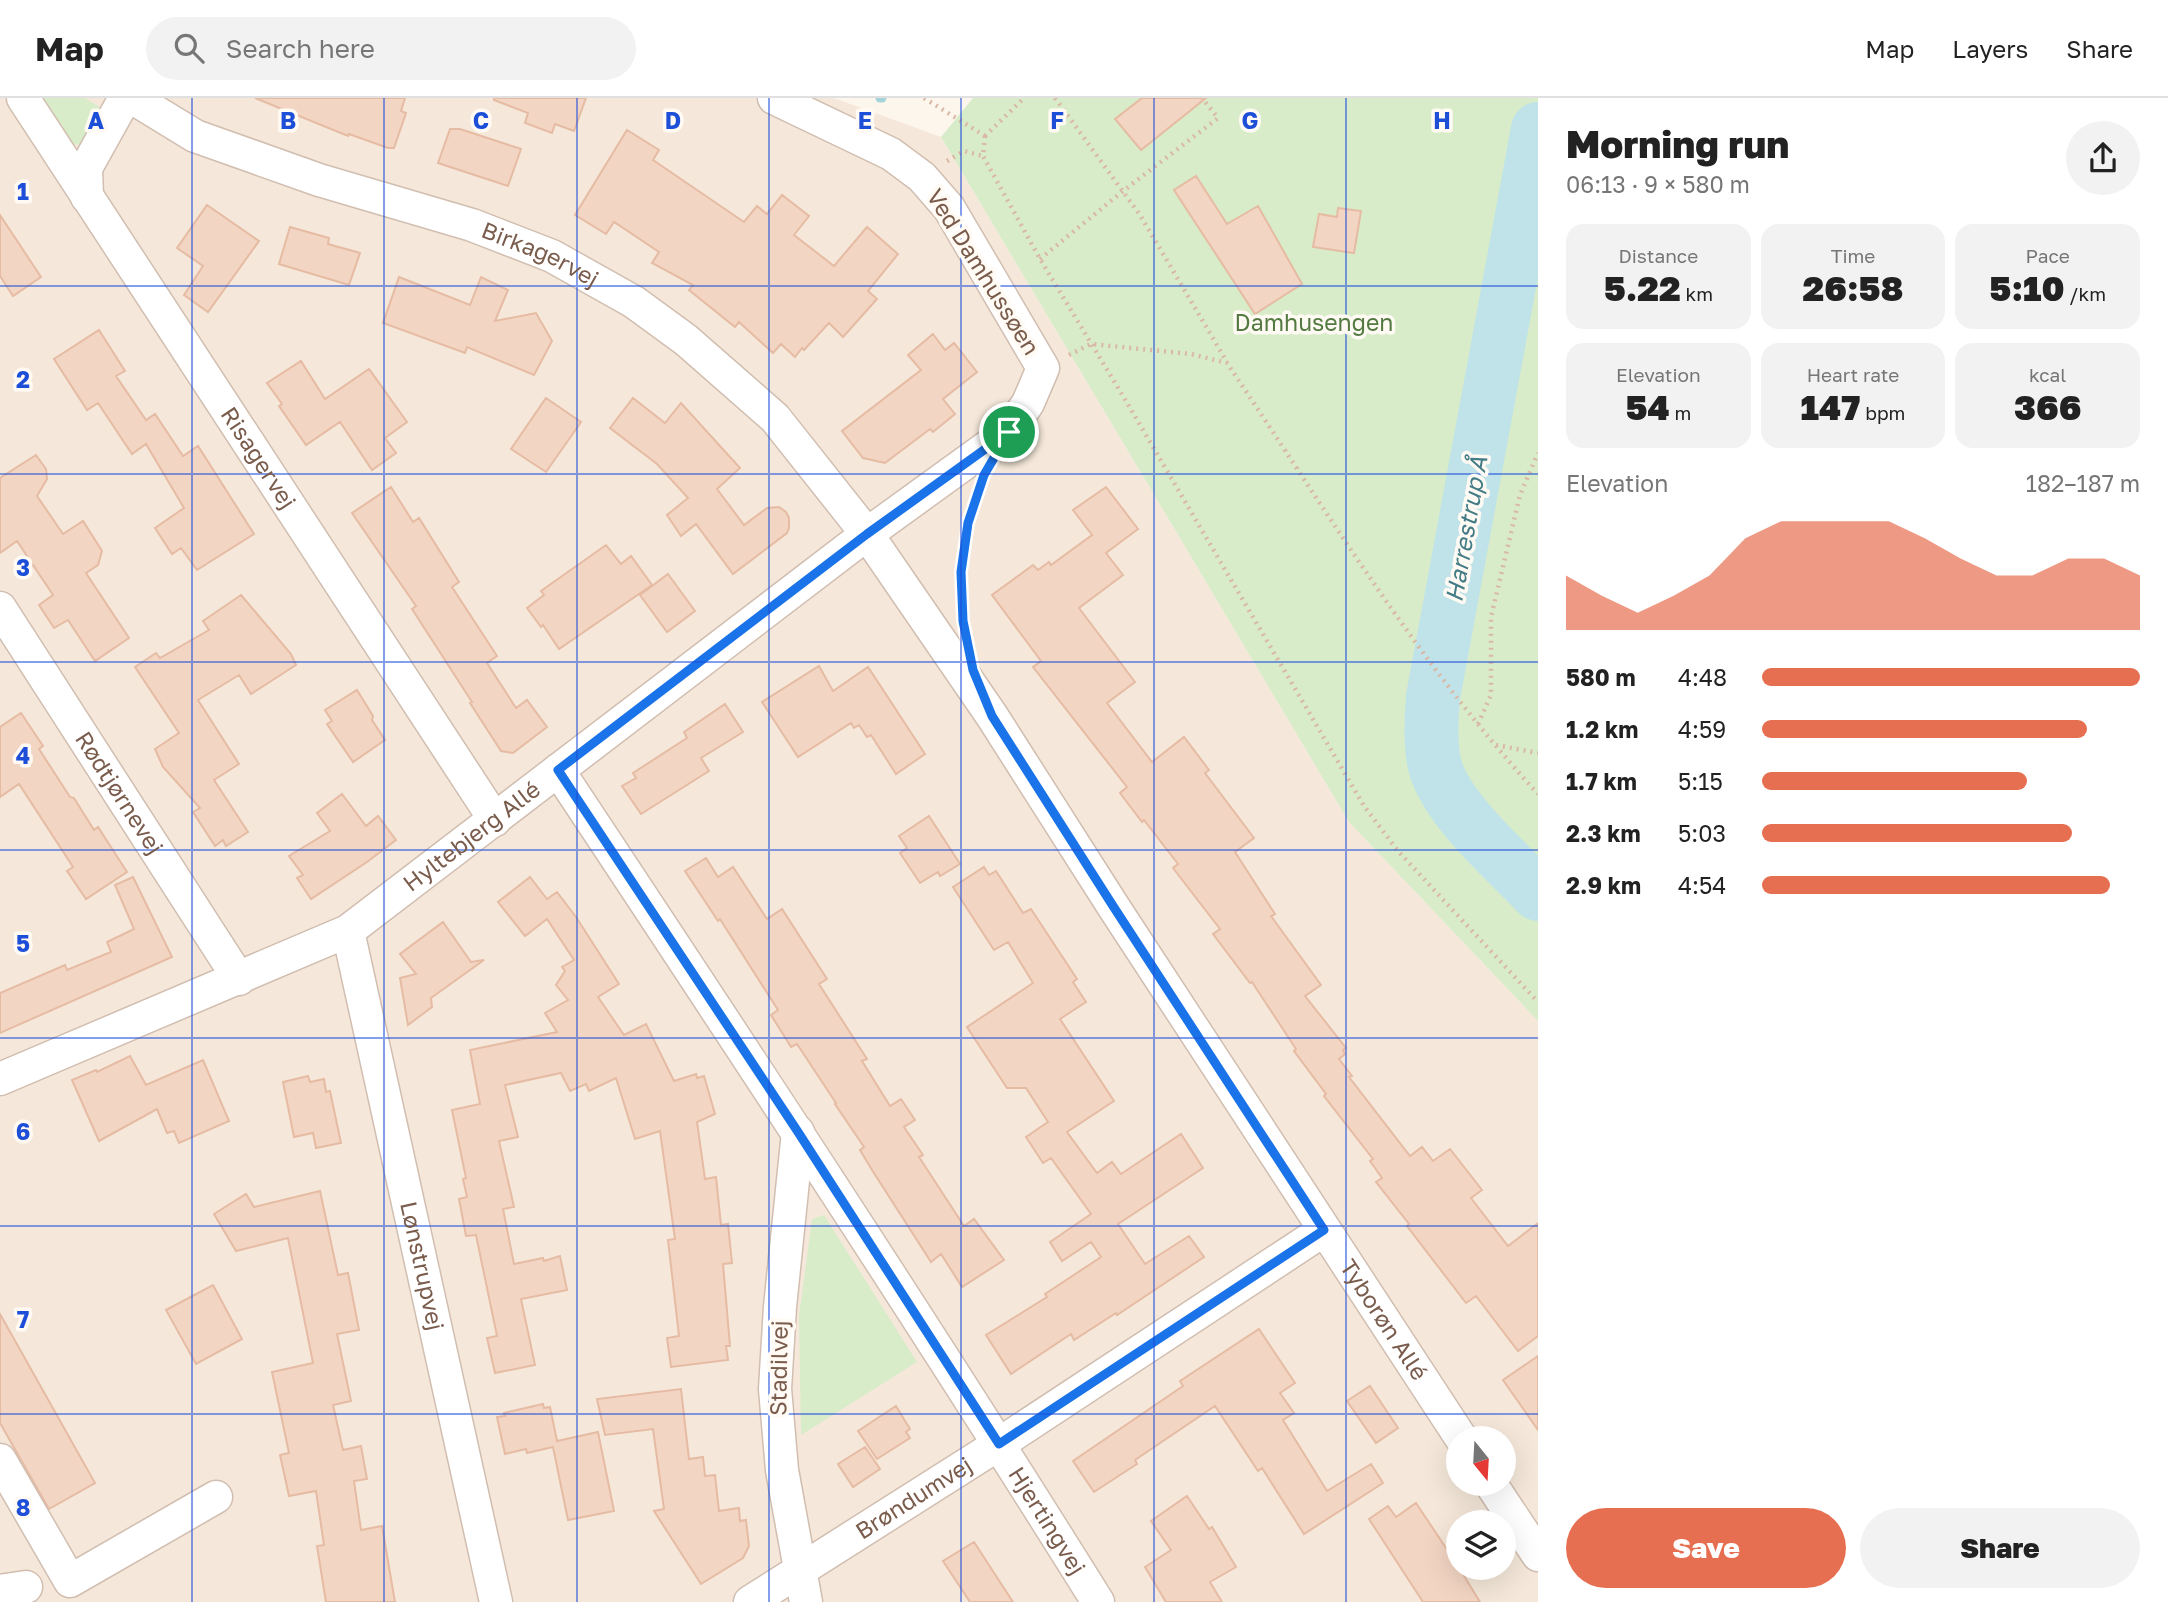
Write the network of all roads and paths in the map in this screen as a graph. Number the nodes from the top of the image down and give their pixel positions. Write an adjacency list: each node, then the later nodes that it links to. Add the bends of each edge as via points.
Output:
1 (23, 98): 11 (street, Risagervej)
2 (125, 98): 11 (street, via 86,168)
3 (133, 98): 18 (street, Birkagervej, via 195,136 319,180 472,225 552,256 634,302 686,340 775,418)
4 (774, 98): 15 (street, Ved Damhussøen, via 891,154 922,177 949,208)
5 (924, 98): 9 (path)
6 (1024, 98): 9 (path)
7 (1055, 98): 10 (path)
8 (1202, 98): 10 (path, via 1218,118)
9 (985, 136): 12 (path, via 984,156)
10 (1123, 191): 12 (path); 14 (path)
11 (87, 197): 26 (street, Risagervej)
12 (1040, 259): 13 (path)
13 (1091, 344): 14 (path, via 1191,354); 29 (path, via 1364,806 1398,852)
14 (1227, 363): 21 (path, via 1415,645)
15 (1043, 368): 18 (street, Hyltebjerg Allé, via 1009,432)
16 (1538, 453): 21 (path, via 1520,495 1491,617 1491,695)
17 (980, 487): 20 (path, via 968,523 961,572)
18 (867, 534): 24 (street, Hyltebjerg Allé); 32 (street, Tyborøn Allé, via 992,716)
19 (0, 608): 28 (street, Rødtjørnevej)
20 (963, 621)
21 (1478, 724): 22 (path)
22 (1495, 744): 23 (path); 25 (path)
23 (1538, 753)
24 (558, 770): 26 (street, Hyltebjerg Allé); 31 (street, Hjertingvej)
25 (1538, 794)
26 (495, 820): 27 (street, Hyltebjerg Allé)
27 (348, 931): 28 (street, Hyltebjerg Allé); 40 (street, Lønstrupvej)
28 (239, 979): 30 (street, Hyltebjerg Allé)
29 (1538, 1002)
30 (0, 1079)
31 (798, 1132): 34 (street, Hjertingvej); 39 (street, Stadilvej, via 775,1389 782,1471)
32 (1324, 1230): 33 (street, Tyborøn Allé); 34 (street, Brøndumvej)
33 (1453, 1426)
34 (999, 1444): 39 (street, Brøndumvej); 43 (street, Hjertingvej)
35 (0, 1460): 37 (street, via 70,1581)
36 (1499, 1496): 38 (street)
37 (216, 1497)
38 (1538, 1555)
39 (800, 1570): 41 (street, Brøndumvej); 42 (street, Stadilvej)
40 (495, 1602)
41 (750, 1602)
42 (806, 1602)
43 (1098, 1602)

